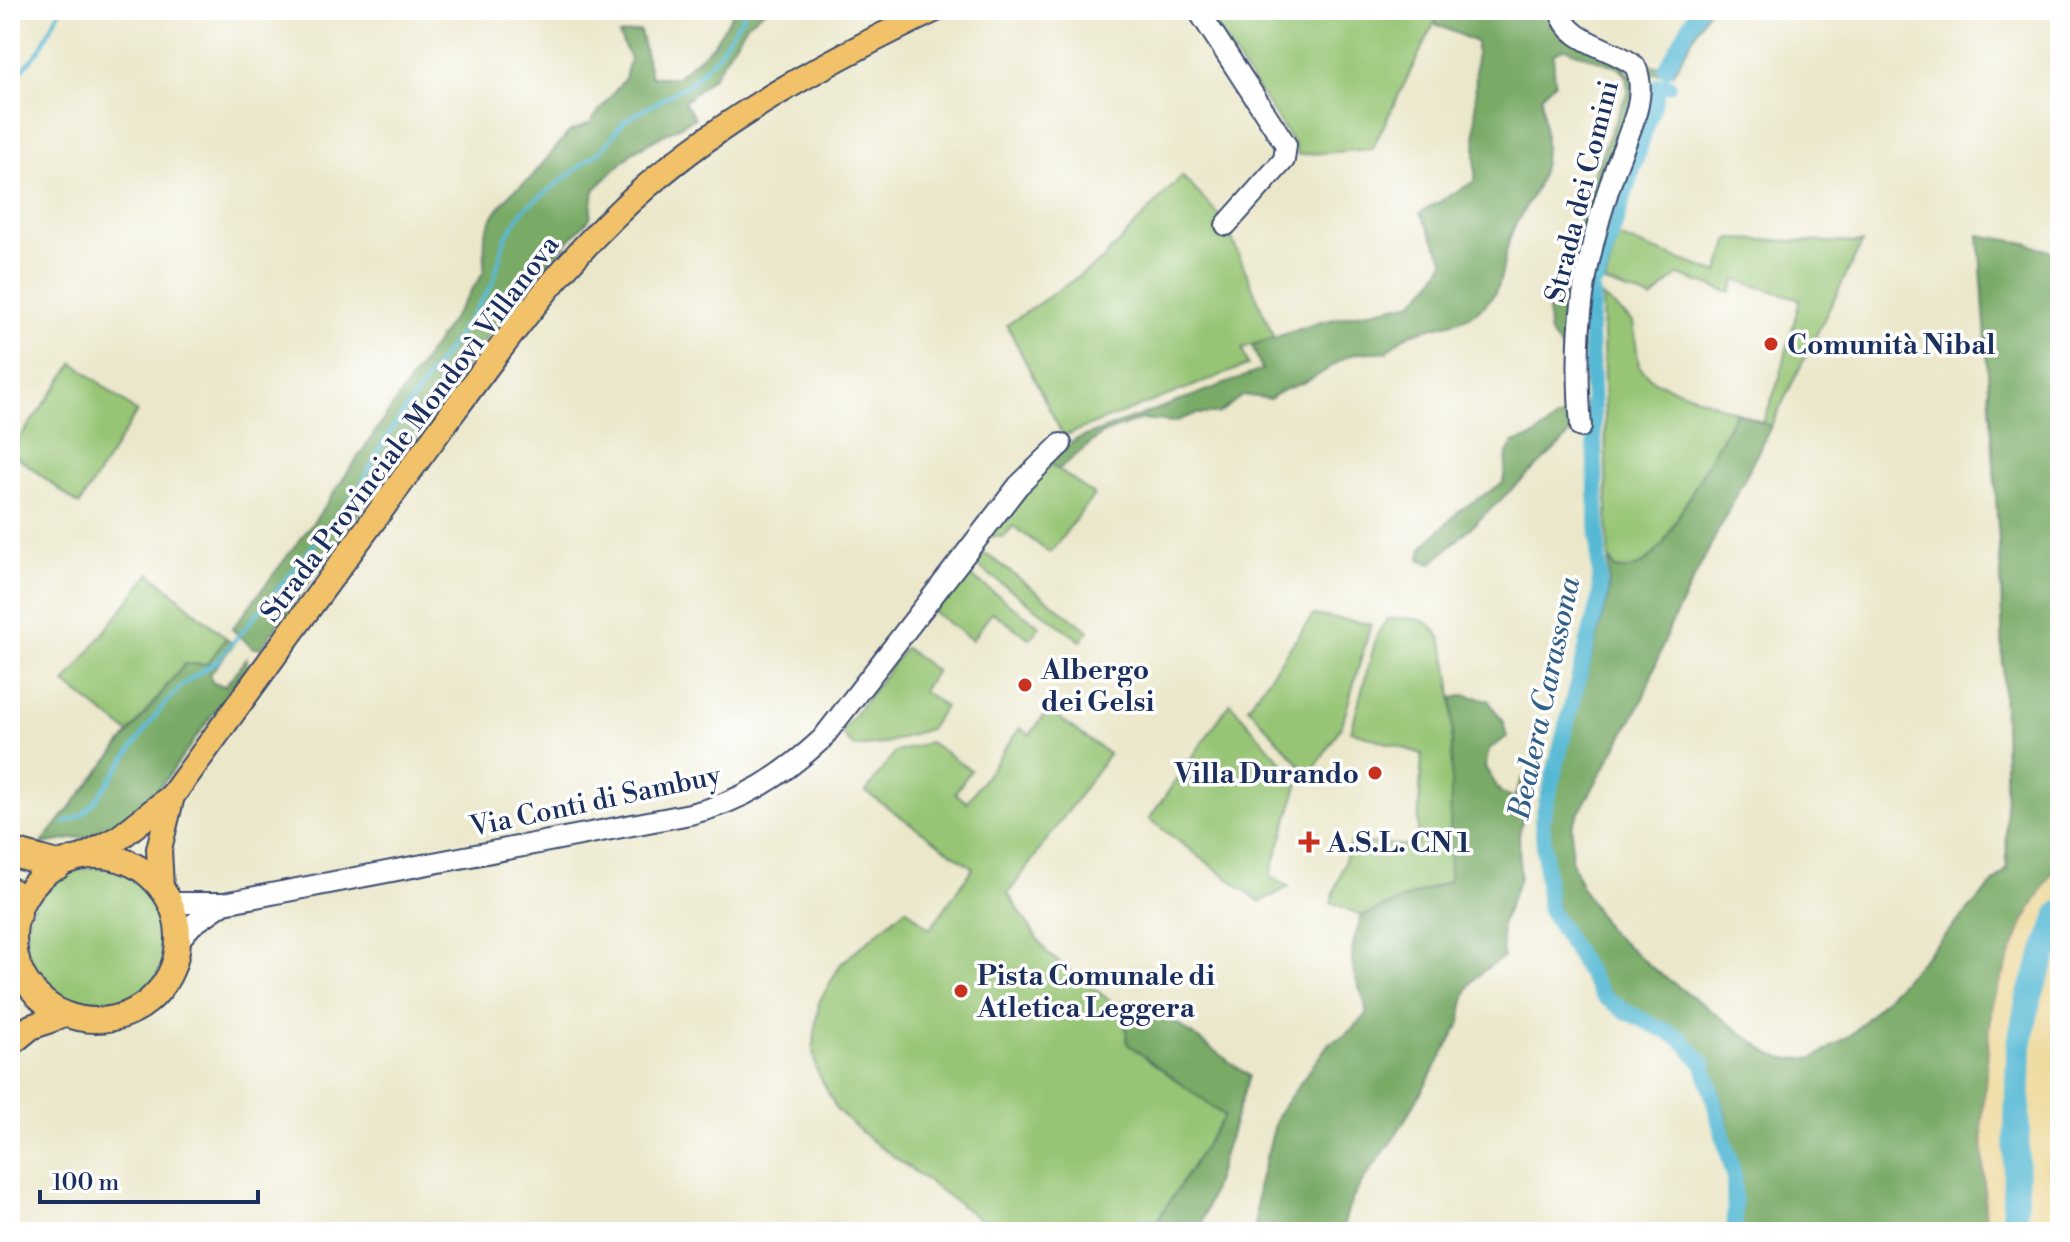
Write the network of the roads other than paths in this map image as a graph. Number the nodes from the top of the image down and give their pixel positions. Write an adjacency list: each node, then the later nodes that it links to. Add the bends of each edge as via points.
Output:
1 (934, 10): 7 (main road, Strada Provinciale Mondovì Villanova, via 730,124 608,222 513,331)
2 (1198, 10): 4 (street, via 1286,145 1284,160)
3 (1560, 10): 5 (street, Strada dei Comini, via 1575,34 1635,66 1640,85 1582,283 1576,347)
4 (1226, 225)
5 (1581, 427)
6 (1061, 444): 12 (street, Via Conti di Sambuy, via 1018,486 842,716 797,762 760,787 706,810)
7 (172, 796): 9 (main road, Strada Provinciale Mondovì Villanova, via 129,831); 10 (main road, Strada Provinciale Mondovì Villanova, via 159,849)
8 (10, 852): 9 (highway)
9 (70, 861): 10 (main road, via 123,861 143,871); 11 (main road, via 37,880)
10 (166, 896): 12 (street, Via Conti di Sambuy); 13 (main road)
11 (14, 903): 14 (main road)
12 (224, 903): 13 (street, Via Conti di Sambuy)
13 (178, 941): 16 (main road, via 167,980 138,1009 111,1019)
14 (16, 959): 15 (main road); 16 (main road, via 37,996)
15 (10, 998)
16 (64, 1015): 17 (main road, via 31,1027)
17 (10, 1044)

